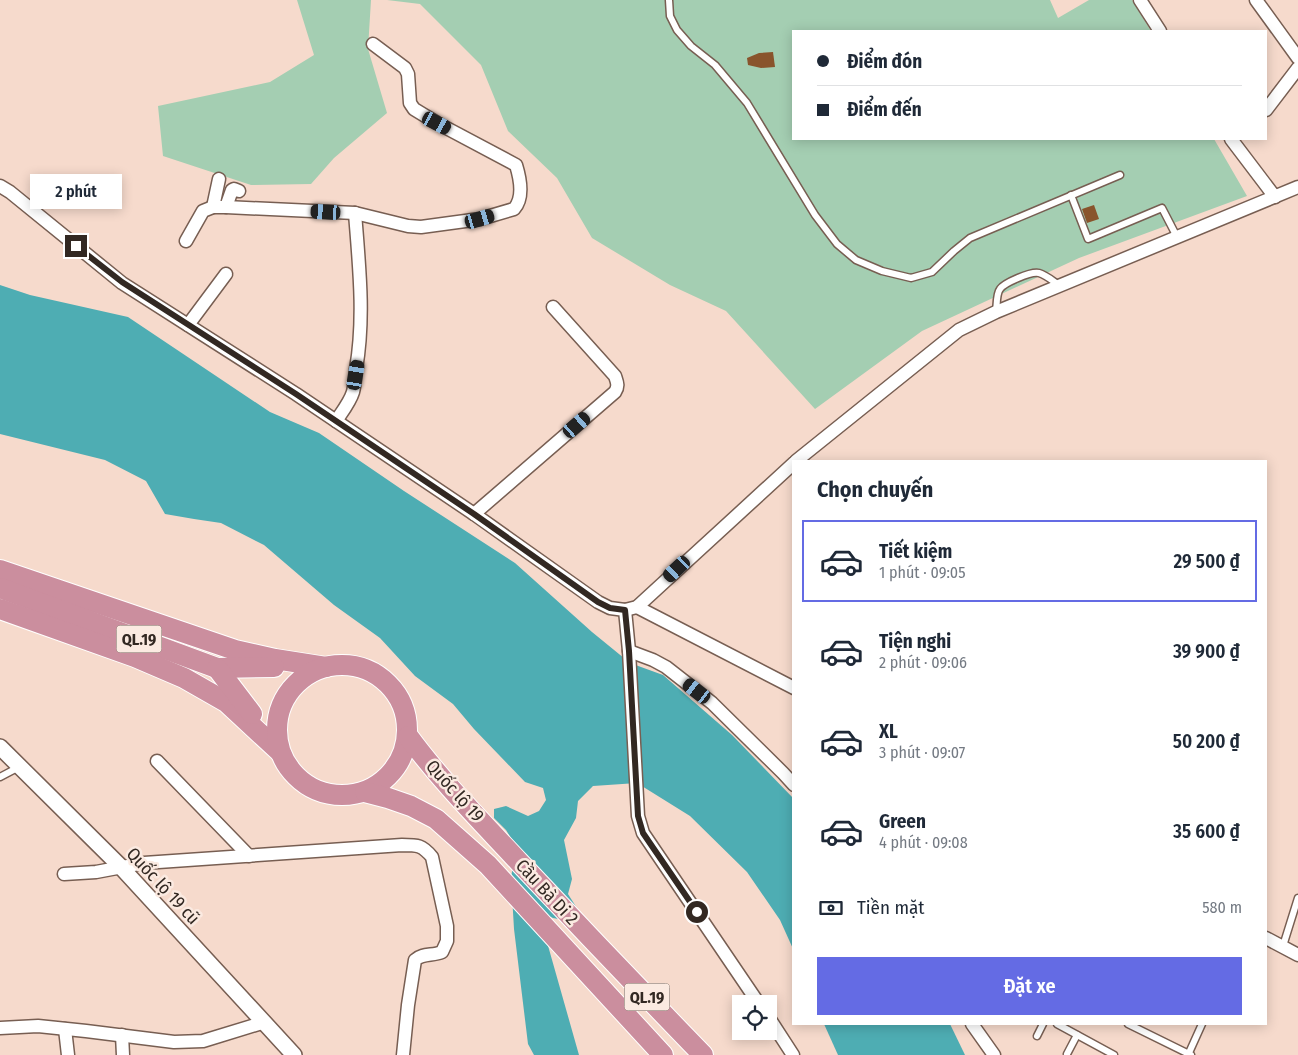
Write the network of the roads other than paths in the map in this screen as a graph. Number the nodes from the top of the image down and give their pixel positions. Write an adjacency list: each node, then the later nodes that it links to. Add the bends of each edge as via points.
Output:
1 (669, 0): 15 (lane, via 670,16 677,30 690,46 715,65 748,103 815,215 837,244 856,260 911,278 932,272 970,238)
2 (1140, 0): 4 (street)
3 (1256, 0): 6 (street)
4 (1159, 30)
5 (372, 44): 19 (street, via 405,68 410,103 414,108 516,165 520,197 514,209 480,219 421,228)
6 (1298, 58)
7 (1298, 68): 8 (street)
8 (1267, 109)
9 (1238, 142): 16 (street)
10 (1120, 175): 15 (lane)
11 (218, 179): 17 (street)
12 (0, 186): 26 (street, via 122,282)
13 (1298, 187): 16 (street)
14 (239, 191): 18 (street, via 232,190)
15 (1071, 195): 20 (lane, via 1088,239 1162,208)
16 (1275, 197): 20 (street)
17 (213, 207): 18 (street); 21 (street, via 203,212)
18 (226, 207): 19 (street)
19 (355, 213): 27 (street, via 361,328 353,392)
20 (1177, 238): 23 (street)
21 (186, 241)
22 (226, 274): 26 (street)
23 (1060, 286): 25 (street); 25 (lane, via 1032,272 1000,288)
24 (553, 307): 30 (street, via 614,376 618,388)
25 (996, 312): 28 (street, via 959,330)
26 (188, 325): 27 (street)
27 (336, 421): 30 (street)
28 (797, 460)
29 (792, 465): 33 (street)
30 (474, 514): 33 (street, via 598,602 610,608)
31 (0, 570): 36 (highway, via 235,650)
32 (0, 588): 37 (highway, QL.19)
33 (631, 608): 35 (street); 38 (street)
34 (0, 609): 41 (highway, via 184,678 226,702)
35 (629, 657): 45 (street, via 653,660 666,667 712,703); 56 (street, via 638,816 643,833)
36 (326, 667): 37 (highway, QL.19); 39 (highway, via 347,665 367,670 385,680 399,696 406,715); 41 (highway, via 302,679 284,699 278,716)
37 (217, 668): 41 (highway)
38 (792, 687)
39 (408, 736): 46 (highway, via 404,754 395,770); 47 (highway, Quốc lộ 19 / QL.19, via 422,756)
40 (0, 747): 43 (street, Quốc lộ 19 cũ)
41 (280, 752): 46 (highway, via 290,770 305,784 324,793 344,796)
42 (157, 761): 48 (street)
43 (20, 766): 44 (lane); 50 (street, Quốc lộ 19 cũ)
44 (0, 777)
45 (792, 784)
46 (365, 792): 49 (highway, Quốc lộ 19 / QL.19, via 412,806 436,819)
47 (503, 844): 76 (highway, Cầu Bà Di 2 / QL.19)
48 (249, 856): 50 (street); 74 (street, via 418,845 432,857 447,926 447,941 439,953 415,960)
49 (488, 864): 75 (highway, Cầu Bà Di 2 / QL.19)
50 (120, 866): 51 (street, via 96,872); 57 (street, Quốc lộ 19 cũ)
51 (64, 874)
52 (1298, 898): 54 (lane)
53 (1267, 938): 54 (street)
54 (1283, 946): 55 (street)
55 (1298, 955)
56 (753, 995)
57 (265, 1022): 66 (street, via 203,1041 174,1042); 73 (street, Quốc lộ 19 cũ)
58 (973, 1025): 78 (street)
59 (1042, 1025): 68 (lane)
60 (1059, 1025): 67 (lane)
61 (1130, 1025): 80 (lane)
62 (1202, 1025): 80 (lane)
63 (0, 1028): 64 (street, via 38,1026)
64 (65, 1029): 66 (street); 71 (street)
65 (777, 1030): 77 (street)
66 (122, 1035): 72 (street)
67 (1078, 1035): 69 (lane); 70 (lane)
68 (1037, 1036)
69 (1106, 1053): 79 (lane)
70 (1067, 1054)
71 (68, 1055)
72 (123, 1055)
73 (294, 1055)
74 (403, 1055)
75 (663, 1055)
76 (703, 1055)
77 (793, 1055)
78 (994, 1055)
79 (1114, 1055)
80 (1189, 1055)

